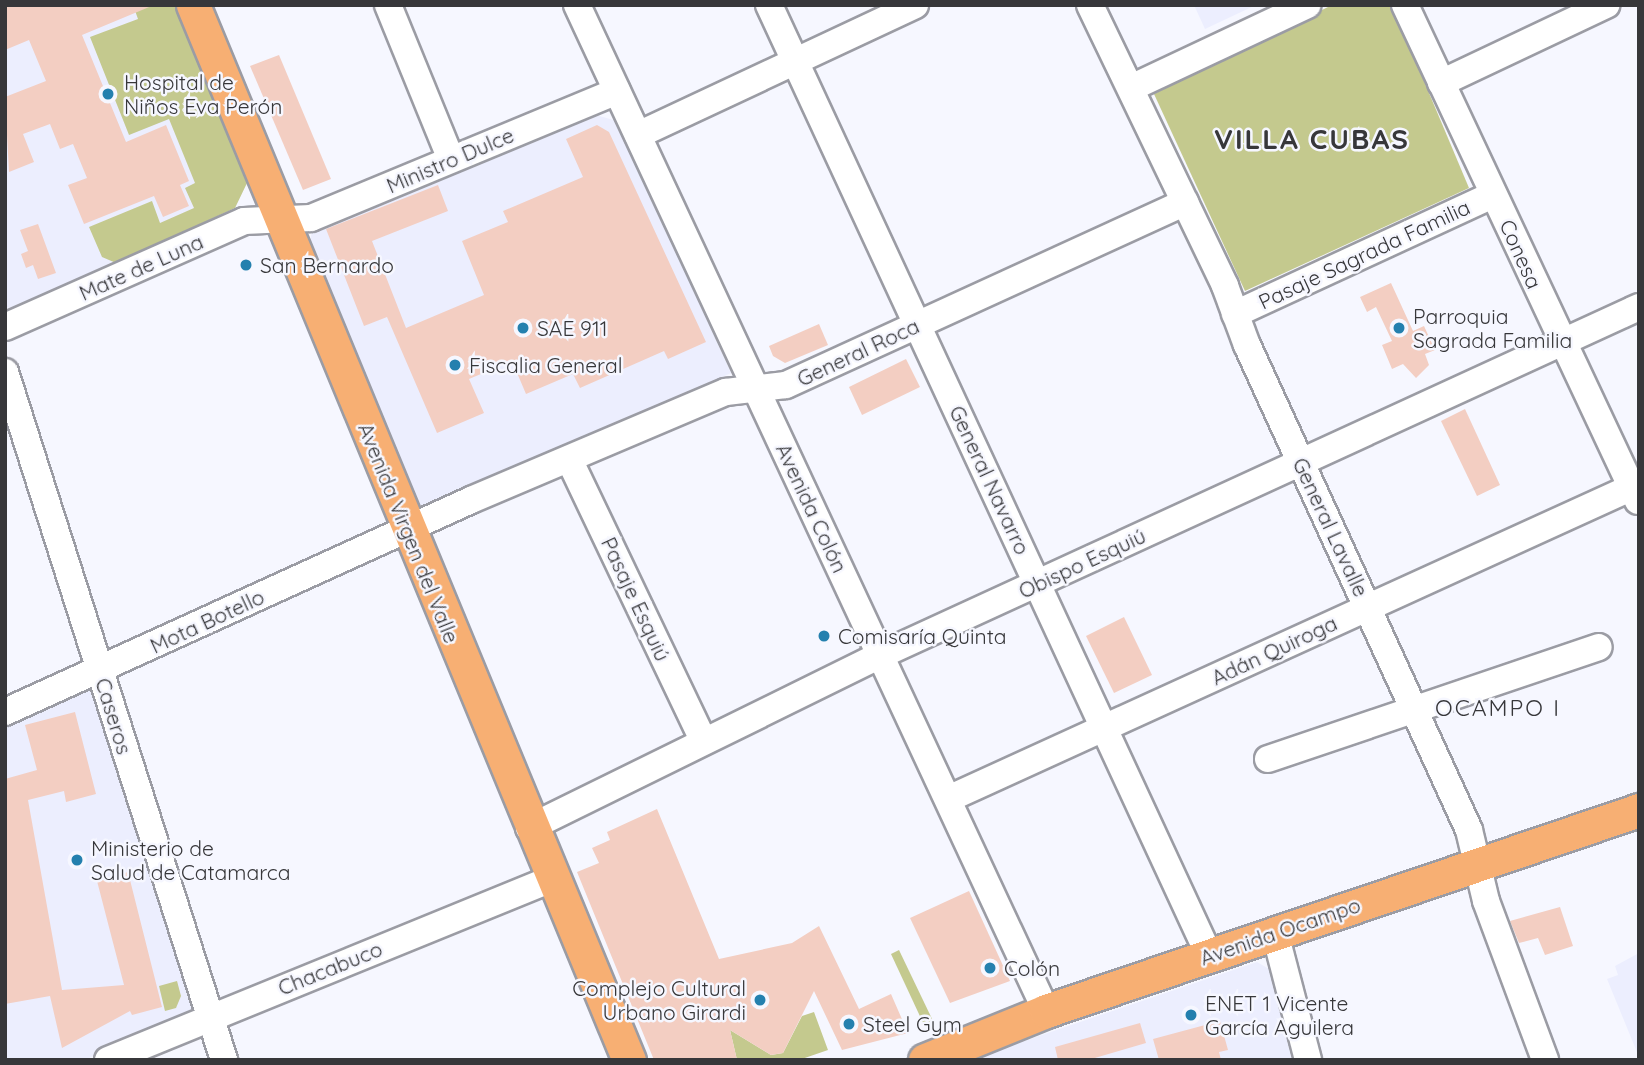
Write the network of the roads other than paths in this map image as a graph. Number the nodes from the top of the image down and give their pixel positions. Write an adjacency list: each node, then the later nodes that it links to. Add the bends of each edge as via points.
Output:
1 (193, 5): 18 (main road, Avenida Virgen del Valle)
2 (388, 5): 15 (street)
3 (577, 5): 13 (street, Avenida Colón)
4 (769, 5): 10 (street, General Navarro)
5 (915, 5): 10 (street)
6 (1090, 5): 12 (street, General Lavalle)
7 (1307, 5): 12 (street)
8 (1405, 5): 11 (street, Conesa)
9 (1606, 5): 11 (street)
10 (796, 62): 14 (street); 21 (street, General Navarro)
11 (1441, 83): 16 (street, Conesa)
12 (1131, 88): 17 (street, General Lavalle)
13 (617, 90): 14 (street, Avenida Colón); 15 (street, Ministro Dulce)
14 (638, 135): 25 (street, Avenida Colón)
15 (451, 159): 18 (street, Ministro Dulce, via 311,218)
16 (1493, 195): 20 (street, Pasaje Sagrada Familia); 23 (street, Conesa)
17 (1185, 202): 20 (street, General Lavalle); 21 (street, General Roca)
18 (281, 219): 22 (street, Mate de Luna, via 244,221); 29 (main road, Avenida Virgen del Valle)
19 (1639, 307): 23 (street, Obispo Esquiú)
20 (1235, 314): 27 (street, General Lavalle)
21 (917, 324): 25 (street, General Roca, via 786,385); 30 (street, General Navarro)
22 (5, 327)
23 (1561, 343): 27 (street, Obispo Esquiú); 28 (street, Conesa)
24 (5, 372): 34 (street, Caseros)
25 (755, 386): 26 (street, General Roca, via 726,391); 33 (street, Avenida Colón)
26 (569, 458): 29 (street, General Roca); 38 (street, Pasaje Esquiú)
27 (1301, 462): 30 (street, Obispo Esquiú); 31 (street, General Lavalle)
28 (1636, 491): 31 (street, Adán Quiroga)
29 (408, 529): 34 (street, Mota Botello); 42 (main road, Avenida Virgen del Valle)
30 (1039, 583): 33 (street, Obispo Esquiú); 37 (street, General Navarro)
31 (1367, 606): 35 (street, General Lavalle); 37 (street, Adán Quiroga)
32 (1599, 648): 35 (street)
33 (881, 655): 38 (street, Obispo Esquiú); 40 (street, Avenida Colón)
34 (100, 670): 36 (street, Mota Botello); 48 (street, Caseros)
35 (1413, 709): 39 (street); 43 (street, General Lavalle, via 1469,830)
36 (5, 712)
37 (1107, 727): 40 (street, Adán Quiroga); 46 (street, General Navarro)
38 (703, 740): 42 (street, Obispo Esquiú)
39 (1268, 759)
40 (948, 799): 47 (street, Avenida Colón)
41 (1639, 810): 43 (main road, Avenida Ocampo)
42 (529, 828): 44 (main road, Avenida Virgen del Valle)
43 (1478, 865): 45 (main road, Avenida Ocampo); 54 (street, General Lavalle, via 1495,928)
44 (554, 878): 48 (street, Chacabuco); 52 (main road, Avenida Virgen del Valle)
45 (1275, 933): 46 (main road, Avenida Ocampo); 53 (street)
46 (1209, 955): 47 (main road, Avenida Ocampo)
47 (1046, 1011): 49 (main road, Avenida Ocampo)
48 (208, 1017): 50 (street, Chacabuco); 51 (street, Caseros)
49 (930, 1059)
50 (108, 1060)
51 (225, 1060)
52 (629, 1060)
53 (1308, 1060)
54 (1545, 1060)

